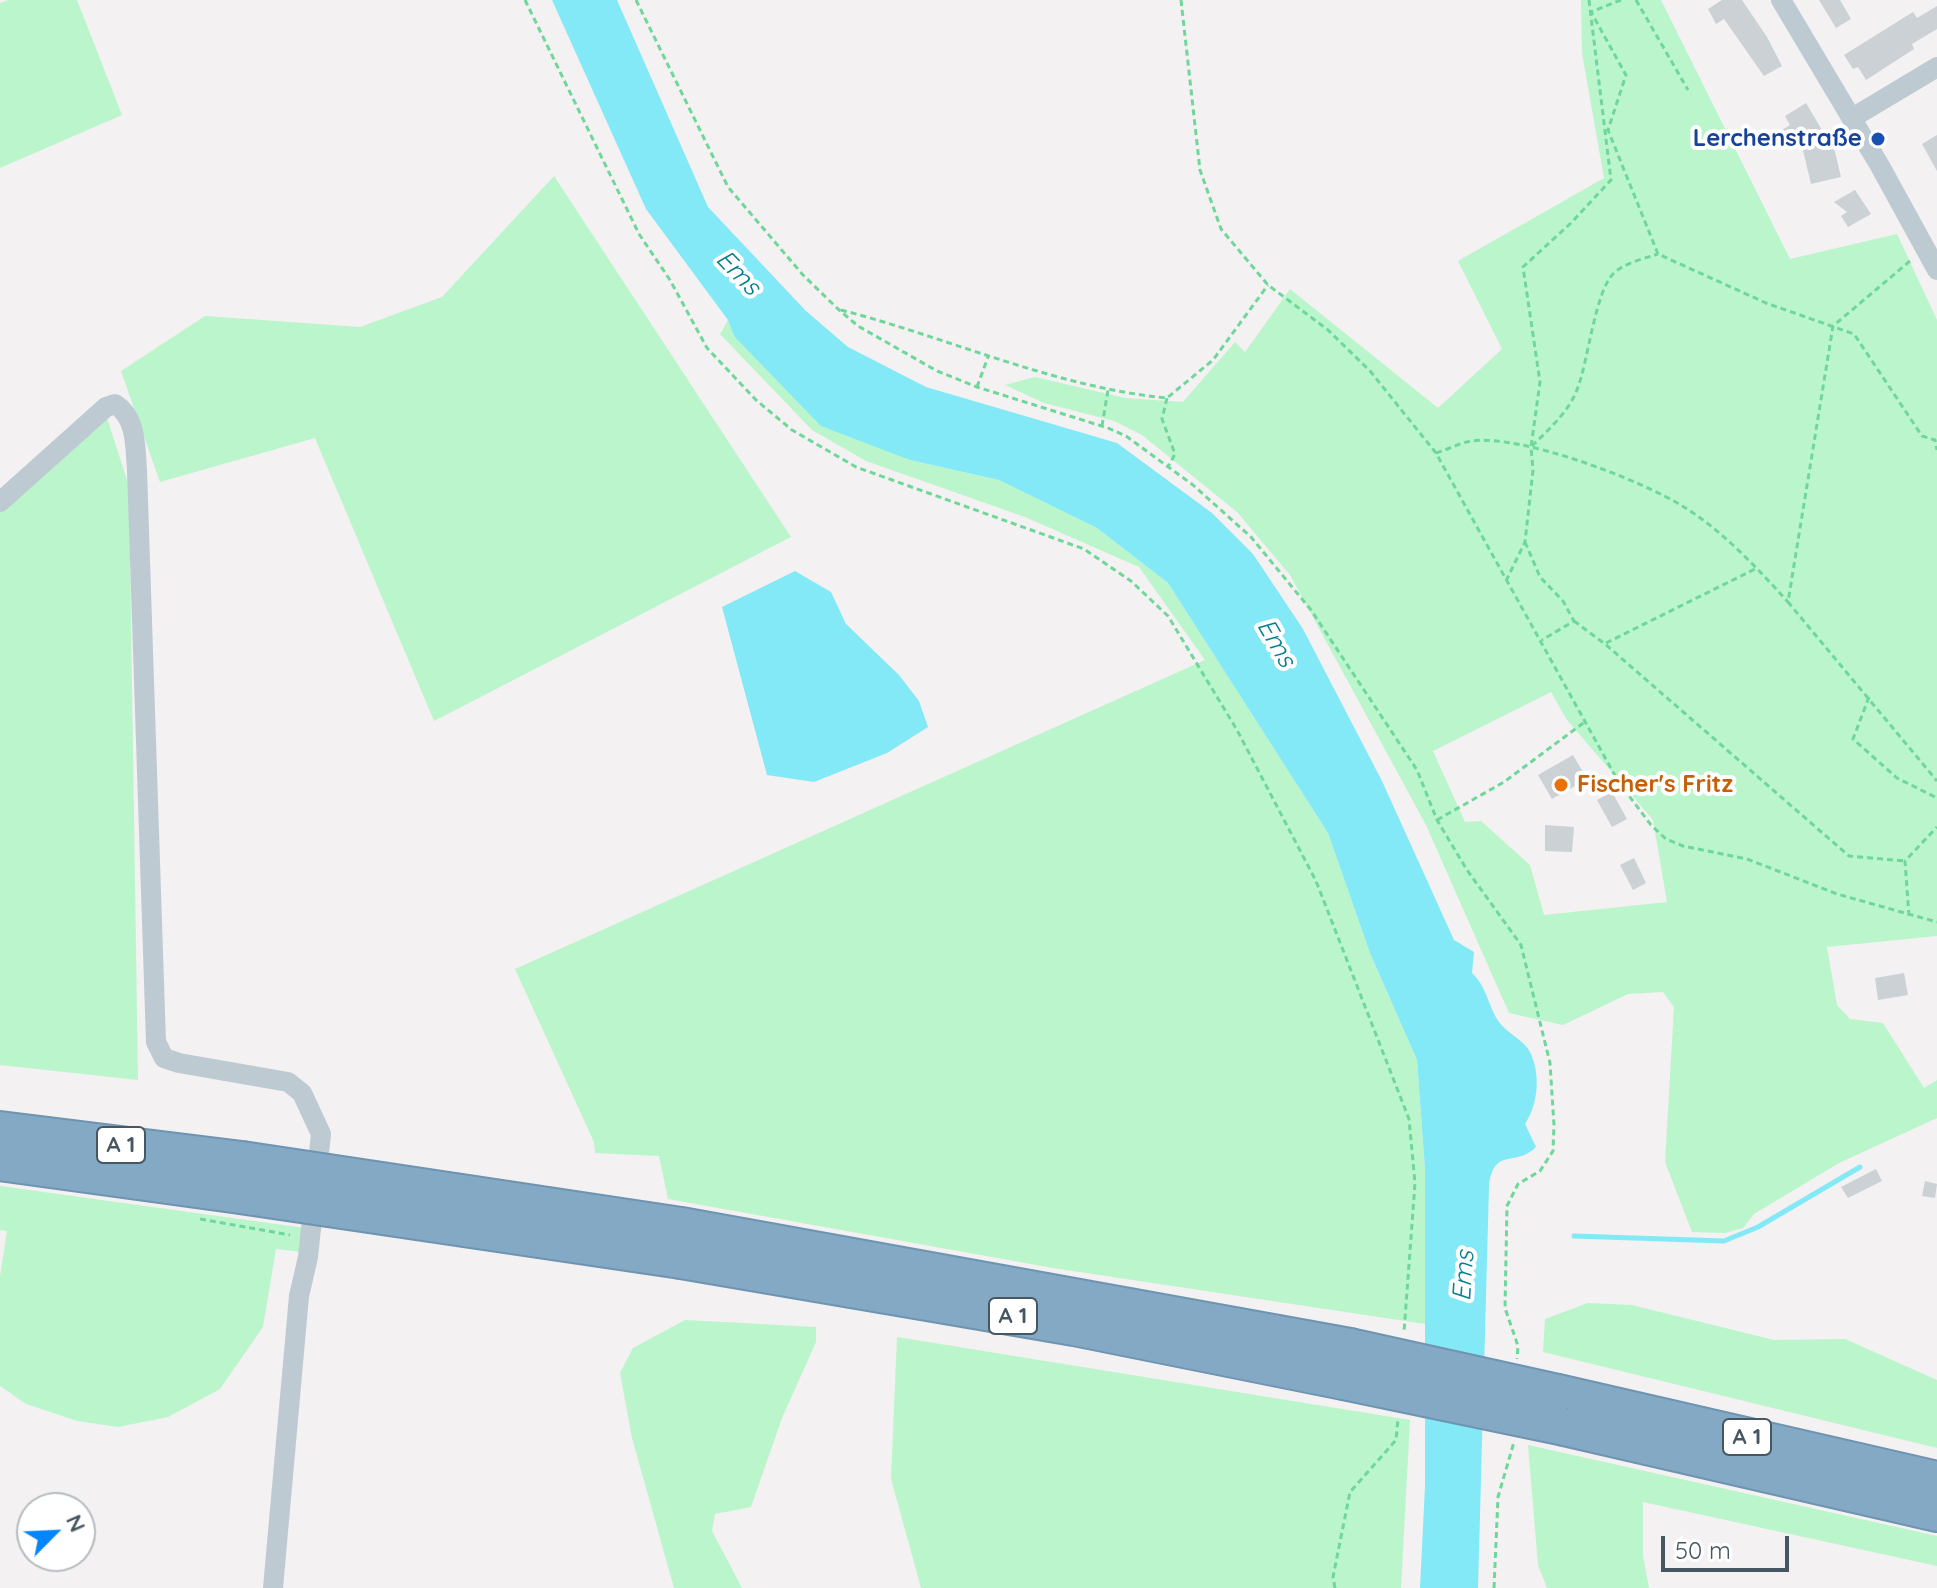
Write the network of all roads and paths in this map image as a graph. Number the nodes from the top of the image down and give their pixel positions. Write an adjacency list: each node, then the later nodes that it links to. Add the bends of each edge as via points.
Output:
1 (525, 0): 50 (path, via 639,234 707,348 756,400 792,430 856,467 1084,549 1131,581 1168,616 1237,730 1316,881 1409,1119 1415,1183)
2 (636, 0): 17 (path, via 728,187)
3 (1181, 0): 16 (path, via 1193,125 1209,203 1235,250)
4 (1589, 0): 8 (path)
5 (1621, 0): 8 (path)
6 (1636, 0): 10 (path)
7 (1781, 0): 11 (street)
8 (1591, 12): 12 (path); 12 (path, via 1626,75)
9 (1937, 67): 11 (street)
10 (1688, 90)
11 (1852, 118): 13 (street)
12 (1608, 130): 14 (path); 24 (path, via 1611,180 1523,267 1540,382)
13 (1927, 250): 15 (street); 18 (path)
14 (1658, 254): 18 (path, via 1766,303); 24 (path, via 1611,275 1578,389)
15 (1937, 270)
16 (1268, 285): 22 (path, via 1213,360); 26 (path, via 1328,330 1370,371)
17 (838, 309): 19 (path); 20 (path, via 894,349)
18 (1833, 326): 25 (path, via 1854,334 1922,436 1935,440); 32 (path)
19 (988, 357): 20 (path); 21 (path)
20 (977, 387): 23 (path)
21 (1108, 390): 22 (path); 23 (path)
22 (1167, 398): 27 (path, via 1162,419 1175,454)
23 (1102, 426): 27 (path, via 1126,436)
24 (1531, 447): 26 (path, via 1471,441); 29 (path); 30 (path, via 1607,470 1685,508)
25 (1937, 450)
26 (1436, 453): 31 (path)
27 (1168, 467): 40 (path, via 1251,537 1311,610 1417,770)
28 (0, 502): 49 (street, via 106,407 115,404 125,410 137,470 156,1042 164,1058 288,1082 302,1093 321,1134)
29 (1525, 542): 31 (path); 33 (path, via 1540,577)
30 (1757, 568): 32 (path); 35 (path)
31 (1506, 581): 34 (path)
32 (1788, 602): 36 (path)
33 (1574, 621): 34 (path); 35 (path)
34 (1540, 641): 37 (path)
35 (1605, 644): 42 (path, via 1849,856)
36 (1869, 697): 38 (path); 39 (path, via 1853,739 1897,778)
37 (1586, 721): 40 (path, via 1504,782); 43 (path, via 1618,781 1666,839 1747,859)
38 (1937, 781)
39 (1937, 798)
40 (1437, 820): 51 (path, via 1521,945 1550,1063 1553,1151 1540,1171 1518,1184 1507,1206 1505,1308 1518,1346)
41 (1937, 827): 42 (path)
42 (1905, 861): 43 (path)
43 (1909, 916): 44 (path)
44 (1937, 922)
45 (0, 1130): 47 (highway, A 1)
46 (0, 1162): 47 (highway, A 1)
47 (241, 1178): 52 (highway, A 1, bridge, via 681,1243 1074,1327 1346,1364)
48 (200, 1219): 49 (path)
49 (310, 1239): 57 (street, via 299,1296)
50 (1404, 1338)
51 (1517, 1361)
52 (1561, 1410): 55 (highway, A 1); 56 (highway, A 1)
53 (1398, 1411): 58 (path, via 1396,1440 1350,1492)
54 (1515, 1431): 59 (path, via 1498,1497)
55 (1937, 1480)
56 (1937, 1513)
57 (273, 1588)
58 (1335, 1588)
59 (1494, 1588)

